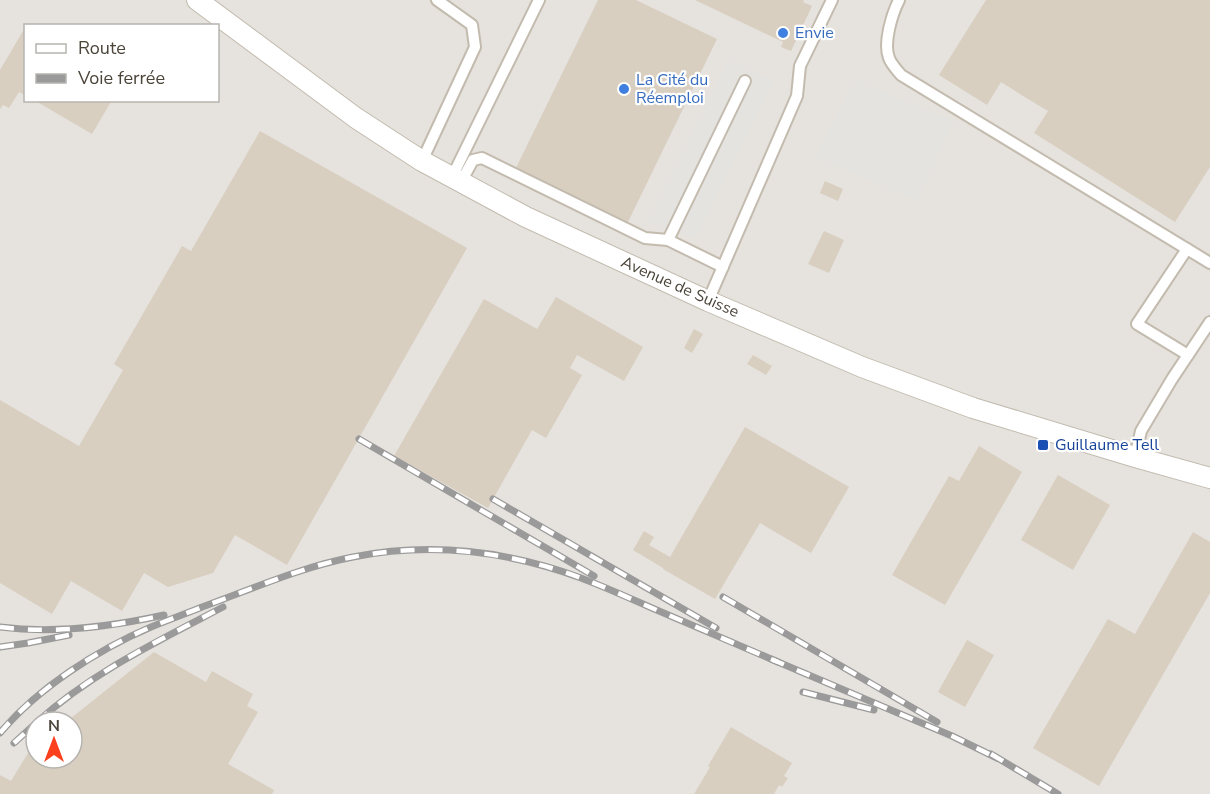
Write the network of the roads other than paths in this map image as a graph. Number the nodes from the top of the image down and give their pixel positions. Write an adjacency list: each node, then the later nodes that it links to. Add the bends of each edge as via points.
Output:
1 (197, 0): 7 (street, Avenue de Suisse, via 356,118)
2 (437, 0): 7 (lane, via 472,25 475,47)
3 (539, 0): 8 (lane)
4 (832, 0): 12 (lane, via 800,66 797,96)
5 (899, 0): 10 (lane, via 888,40 889,58 901,75)
6 (745, 81): 9 (lane)
7 (422, 161): 8 (street, Avenue de Suisse)
8 (457, 180): 9 (lane, via 473,160 482,158 645,238); 13 (street, Avenue de Suisse, via 526,217)
9 (668, 240): 12 (lane)
10 (1187, 249): 11 (lane); 15 (lane, via 1137,324)
11 (1210, 263)
12 (723, 267): 13 (lane)
13 (708, 301): 16 (street, Avenue de Suisse, via 862,367 973,408)
14 (1210, 322): 15 (lane)
15 (1188, 356): 16 (lane, via 1141,431)
16 (1135, 457): 17 (street, Avenue de Suisse)
17 (1210, 478)

